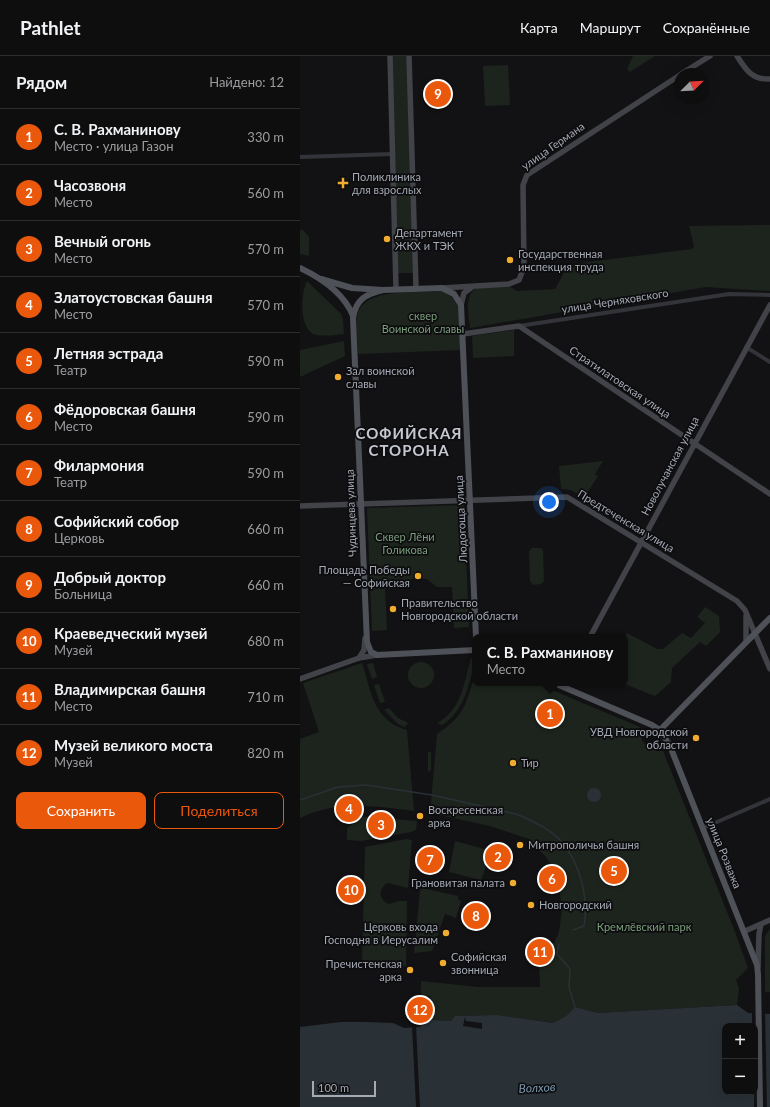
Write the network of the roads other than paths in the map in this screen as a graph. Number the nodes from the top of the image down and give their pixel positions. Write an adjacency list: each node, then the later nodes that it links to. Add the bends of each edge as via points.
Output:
1 (390, 56): 8 (street)
2 (409, 56): 13 (street)
3 (710, 56): 5 (street, улица Германа)
4 (737, 56): 7 (street, via 752,76)
5 (691, 68)
6 (674, 79): 12 (street, улица Германа, via 527,175 522,188 522,276 518,281 509,284)
7 (770, 79)
8 (393, 154): 9 (street); 15 (street)
9 (300, 157)
10 (300, 268): 11 (main road)
11 (321, 279): 16 (main road, via 345,287); 20 (main road, Чудинцева улица, via 344,301)
12 (473, 286): 14 (street); 18 (street, via 464,293)
13 (416, 288): 14 (main road); 15 (main road)
14 (442, 288): 18 (main road, via 454,294)
15 (396, 289): 16 (main road)
16 (383, 290): 20 (main road, Чудинцева улица, via 363,297 356,306)
17 (770, 295): 21 (street, улица Черняховского, via 729,294)
18 (461, 305): 22 (main road, Людогоща улица)
19 (770, 306): 23 (street, Новолучанская улица)
20 (353, 318): 28 (main road, Чудинцева улица)
21 (519, 326): 22 (street, улица Черняховского); 25 (street, Стратилатовская улица)
22 (463, 334): 27 (main road, Людогоща улица)
23 (746, 347): 24 (street); 25 (street, Новолучанская улица)
24 (770, 362)
25 (694, 443): 26 (street, Стратилатовская улица); 30 (street, Новолучанская улица)
26 (770, 494)
27 (470, 500): 28 (street, Предтеченская улица); 30 (street, Предтеченская улица, via 567,497); 34 (main road, Людогоща улица)
28 (360, 505): 29 (street, Предтеченская улица); 36 (main road, Чудинцева улица)
29 (300, 506)
30 (641, 542): 31 (street, Предтеченская улица, via 737,601); 35 (street, Новолучанская улица)
31 (745, 610): 33 (street, Предтеченская улица); 37 (street)
32 (770, 618): 33 (main road)
33 (755, 633): 37 (main road); 41 (street, Предтеченская улица)
34 (476, 634)
35 (592, 634)
36 (365, 635): 39 (main road, Чудинцева улица, via 370,649); 40 (street, Чудинцева улица, via 364,650)
37 (746, 642): 44 (main road)
38 (472, 650): 39 (main road)
39 (377, 655): 40 (street)
40 (359, 658): 42 (street)
41 (770, 670)
42 (300, 679)
43 (566, 686): 44 (main road)
44 (660, 730): 46 (main road, улица Розважа, via 670,746)
45 (770, 800): 46 (street)
46 (703, 828): 49 (main road, улица Розважа)
47 (770, 920): 48 (street)
48 (762, 924): 49 (street); 50 (street, via 759,934)
49 (745, 932): 50 (main road, улица Розважа)
50 (758, 974): 51 (main road, улица Розважа)
51 (760, 1107)

